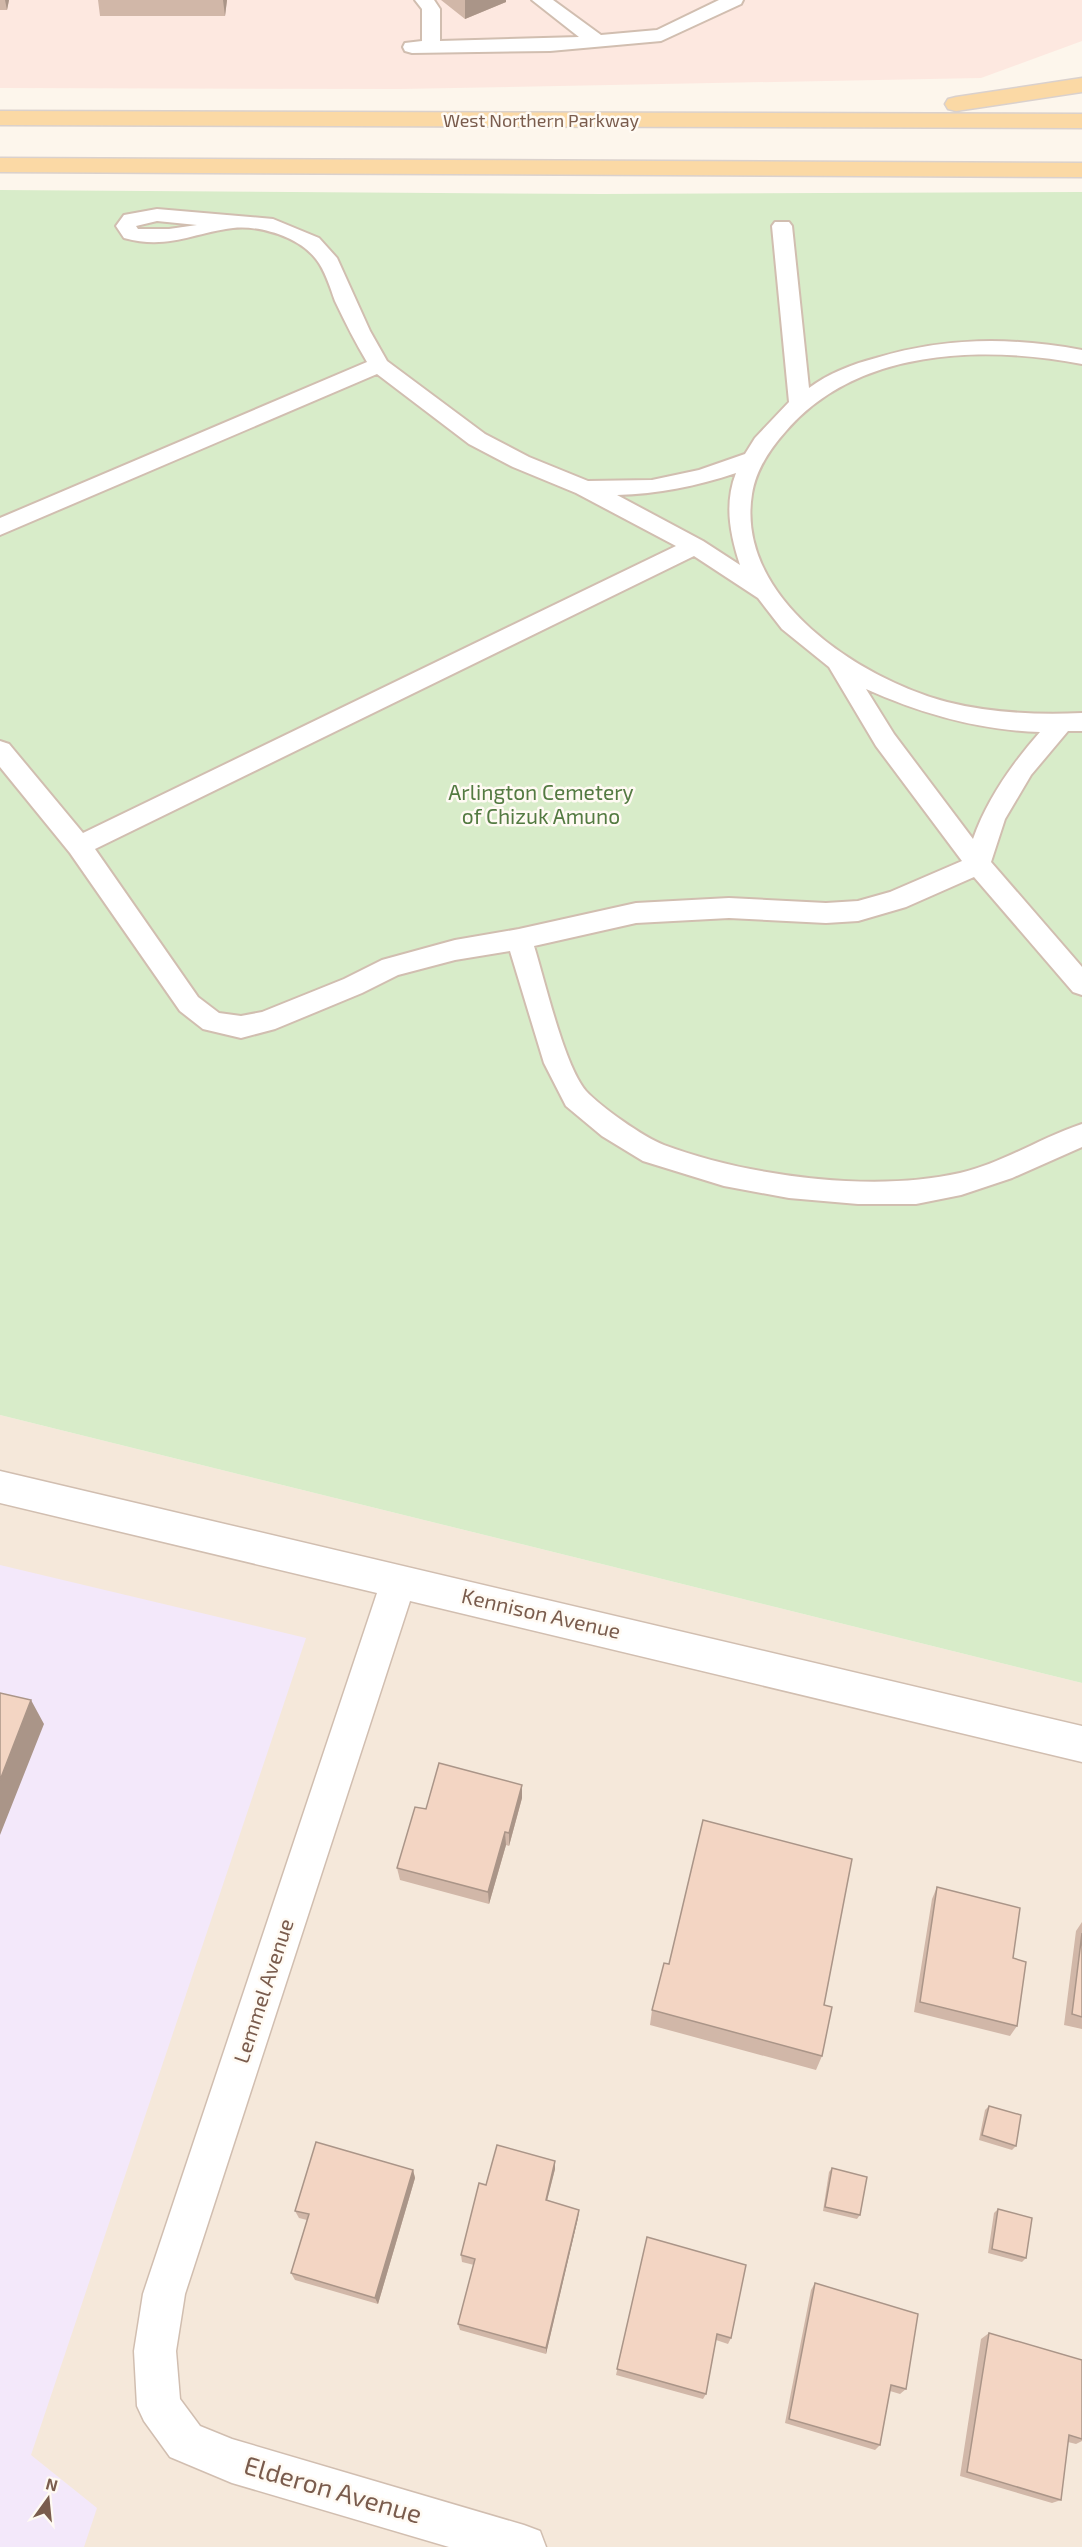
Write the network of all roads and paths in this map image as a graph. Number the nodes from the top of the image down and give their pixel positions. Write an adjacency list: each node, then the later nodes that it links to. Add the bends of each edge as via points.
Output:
1 (424, 0): 6 (lane, via 431,9)
2 (541, 0): 4 (lane)
3 (734, 0): 4 (lane, via 661,35)
4 (596, 40): 6 (lane, via 550,45)
5 (411, 47): 6 (lane)
6 (431, 47)
7 (1082, 85): 10 (main road)
8 (0, 118): 10 (main road, West Northern Parkway)
9 (1082, 121): 10 (main road, West Northern Parkway)
10 (825, 122)
11 (0, 165): 12 (main road)
12 (1082, 170)
13 (232, 222): 16 (lane, via 273,225 312,242 327,258 359,331)
14 (782, 226): 17 (lane)
15 (1079, 355): 17 (lane, via 991,347 939,350 877,364 836,380)
16 (379, 365): 19 (lane, via 477,439); 20 (lane)
17 (800, 403): 18 (lane, via 773,429)
18 (753, 459): 19 (lane, via 703,476 652,487); 22 (lane, via 740,500 743,545)
19 (584, 488): 21 (lane)
20 (0, 527)
21 (695, 546): 22 (lane); 26 (lane)
22 (764, 592): 23 (lane, via 791,626)
23 (839, 664): 24 (lane, via 904,697 945,710 999,720); 27 (lane, via 885,740)
24 (1072, 723): 27 (lane, via 1022,769 993,818)
25 (0, 750): 26 (lane)
26 (79, 846): 28 (lane, via 189,1004 212,1022 241,1027 266,1022 392,967 455,950)
27 (978, 864): 28 (lane, via 897,900 858,911 675,909 636,913); 29 (lane)
28 (519, 939): 30 (lane, via 557,1063 576,1098 612,1128 653,1154 724,1175 789,1186 916,1192 961,1184 1012,1167)
29 (1082, 985)
30 (1082, 1135)
31 (0, 1487): 32 (street, Kennison Avenue)
32 (399, 1580): 33 (street, Kennison Avenue); 34 (street, Lemmel Avenue, via 164,2294 155,2351)
33 (1082, 1744)
34 (159, 2406): 35 (street, Elderon Avenue, via 185,2442 223,2457)
35 (525, 2547)

